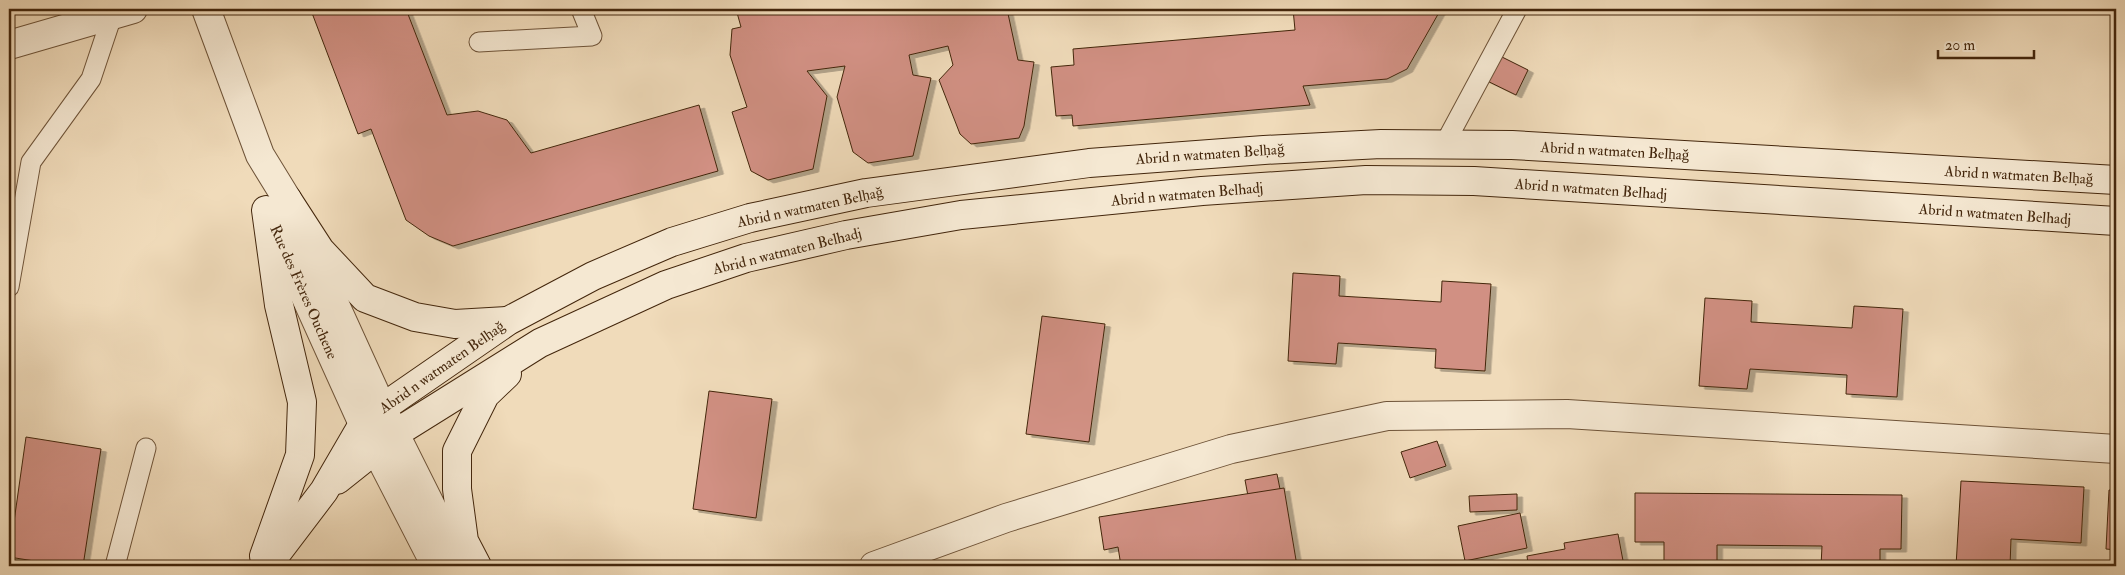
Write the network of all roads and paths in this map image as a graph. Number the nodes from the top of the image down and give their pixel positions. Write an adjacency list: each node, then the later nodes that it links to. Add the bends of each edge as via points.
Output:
1 (206, 9): 9 (main road, Rue des Frères Ouchene)
2 (581, 9): 5 (lane, via 592,36)
3 (1517, 9): 7 (lane)
4 (122, 12): 6 (main road); 11 (lane, via 91,80 30,162)
5 (479, 42)
6 (9, 44)
7 (1444, 145): 8 (main road, Abrid n watmaten Belḥaǧ, via 1532,146); 12 (main road, Abrid n watmaten Belḥaǧ, via 1380,144 1089,163 866,193 750,218 672,242 593,276)
8 (2116, 180)
9 (276, 204): 12 (main road, via 365,298 415,317 455,324); 14 (main road, Rue des Frères Ouchene); 20 (main road, via 279,305 302,402 300,455)
10 (2116, 221): 13 (main road, Abrid n watmaten Belhadj, via 1474,182 1366,180 1202,191 961,215 846,235 746,258 666,285)
11 (9, 287)
12 (508, 321): 14 (main road, Abrid n watmaten Belḥaǧ)
13 (540, 343): 15 (main road, Abrid n watmaten Belhadj); 24 (main road, via 485,395 458,451 457,489 464,541)
14 (373, 416): 15 (main road, Rue des Frères Ouchene); 18 (main road)
15 (386, 442): 18 (main road, Abrid n watmaten Belhadj); 22 (main road); 23 (main road)
16 (146, 448): 19 (lane)
17 (2116, 449): 25 (main road, via 1567,414 1387,416 1231,449 1006,518)
18 (324, 491): 21 (main road)
19 (115, 566)
20 (260, 566)
21 (266, 566)
22 (436, 566)
23 (461, 566)
24 (477, 566)
25 (874, 566)

